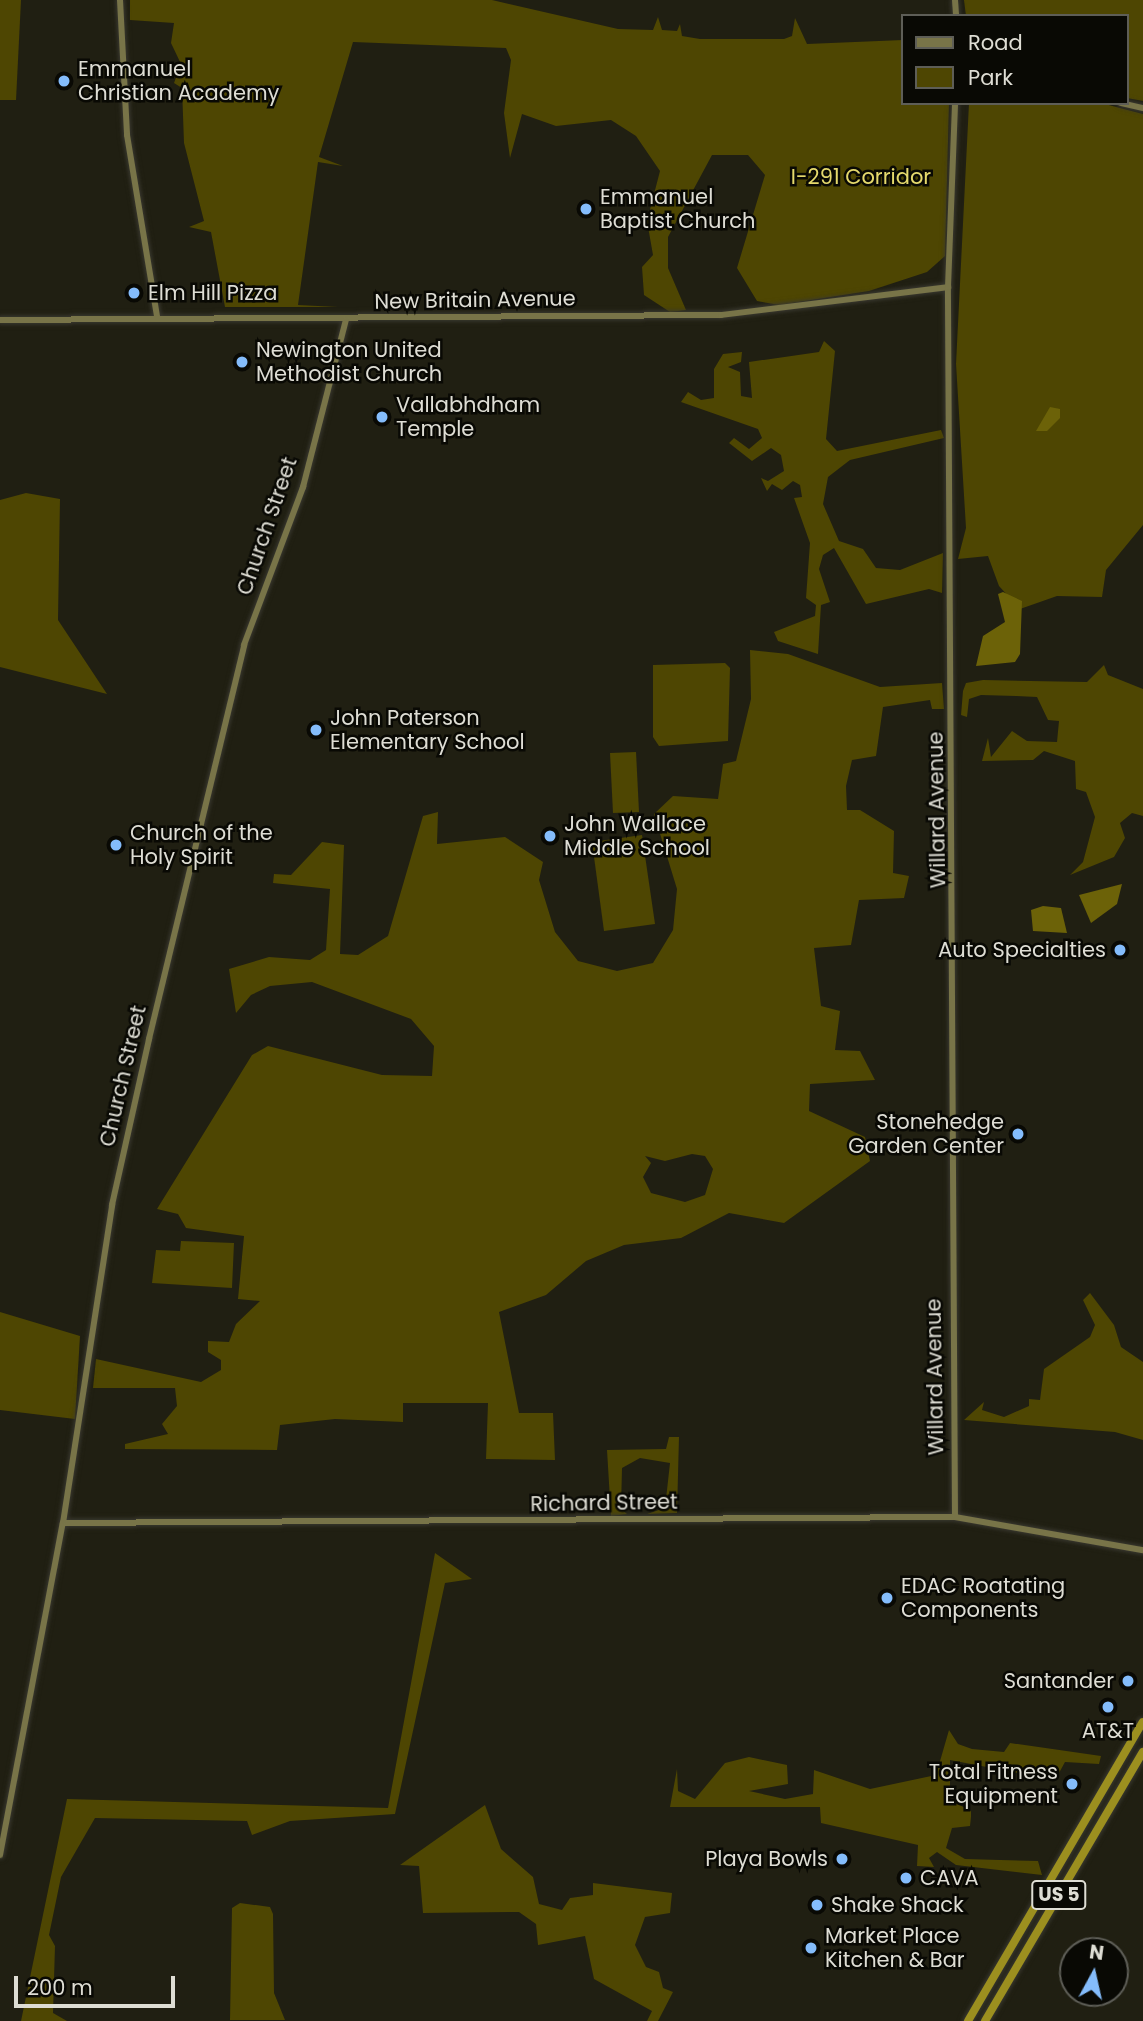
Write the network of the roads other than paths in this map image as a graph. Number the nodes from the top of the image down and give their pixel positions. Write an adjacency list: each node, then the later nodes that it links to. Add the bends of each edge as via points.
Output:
1 (120, 0): 4 (main road, via 126,125)
2 (955, 105): 3 (main road, Willard Avenue)
3 (948, 287): 6 (main road, New Britain Avenue, via 731,314); 7 (main road, Willard Avenue)
4 (157, 317): 5 (main road, New Britain Avenue); 6 (main road, New Britain Avenue)
5 (0, 320)
6 (346, 320): 8 (main road, Church Street, via 303,487 273,558 216,749 112,1205)
7 (955, 1517): 8 (main road, Richard Street); 9 (main road, Richard Street)
8 (63, 1523): 15 (main road, Church Street)
9 (1143, 1550)
10 (1143, 1722): 11 (highway, US 5)
11 (1125, 1753): 12 (highway); 13 (highway, US 5)
12 (1141, 1756): 14 (highway, US 5)
13 (1120, 1762): 14 (highway); 16 (highway, US 5)
14 (1133, 1769): 17 (highway, US 5)
15 (0, 1856)
16 (1018, 1934): 17 (highway); 18 (highway, US 5)
17 (1032, 1941): 19 (highway, US 5)
18 (968, 2021)
19 (985, 2021)

